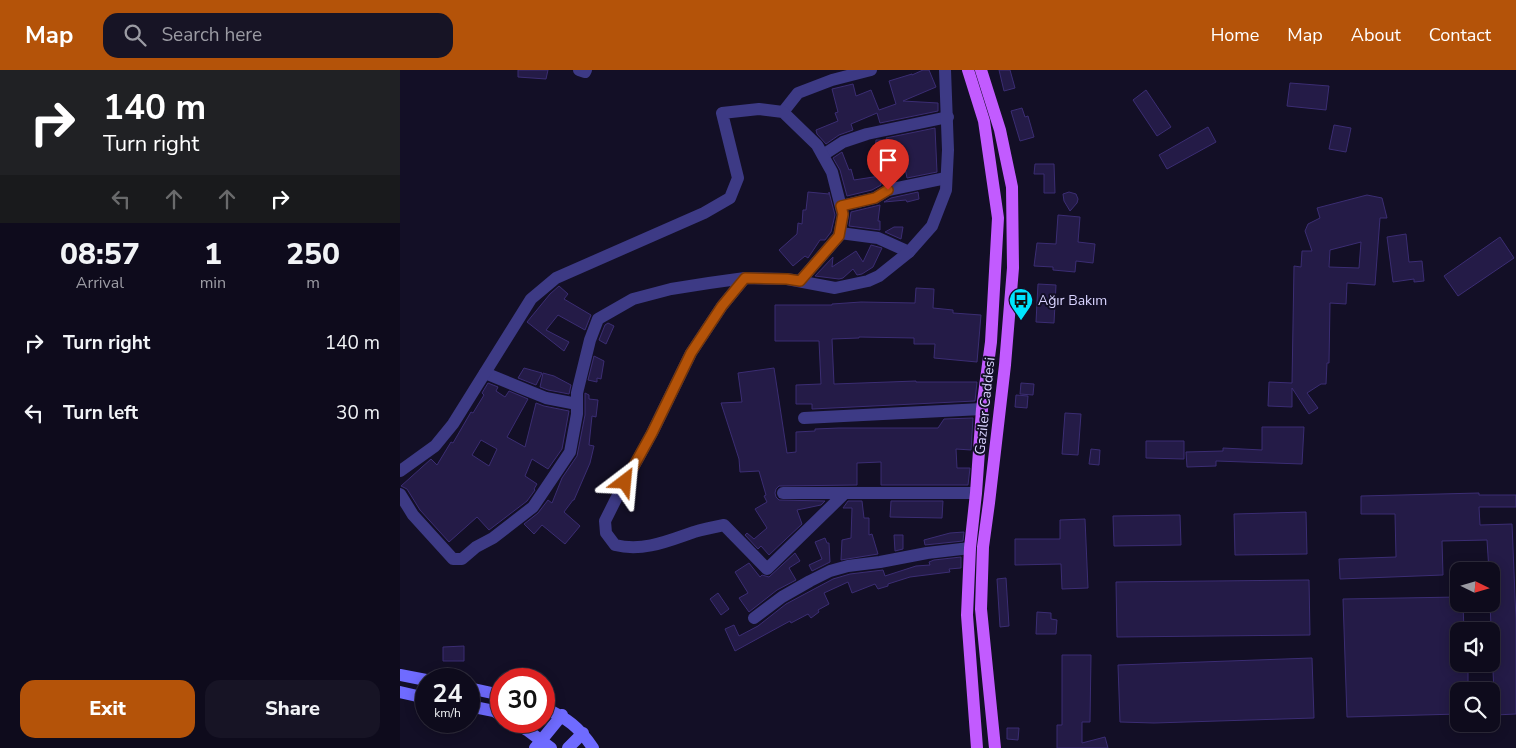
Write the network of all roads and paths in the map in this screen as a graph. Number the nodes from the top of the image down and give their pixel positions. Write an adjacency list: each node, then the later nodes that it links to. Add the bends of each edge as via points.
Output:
1 (579, 70): 2 (street)
2 (586, 70)
3 (871, 70): 7 (street, via 798,93)
4 (945, 70): 8 (street)
5 (968, 70): 18 (main road, Gaziler Caddesi, via 984,121 998,218 991,342)
6 (981, 70): 40 (main road, Gaziler Caddesi, via 1000,130 1012,187 1012,278 983,547 981,609)
7 (783, 112): 9 (street); 16 (street, via 759,109 722,113 738,178 730,198 704,213 556,278 531,299)
8 (948, 116): 9 (street, via 867,134 843,142); 10 (street)
9 (823, 155): 11 (street, via 832,172)
10 (946, 178): 11 (street, via 888,190 875,198); 13 (street, via 946,190 932,226)
11 (841, 206): 12 (street)
12 (840, 233): 13 (street, via 878,238); 15 (street)
13 (909, 252): 15 (street, via 868,281 835,288)
14 (745, 278): 15 (street); 17 (street, via 671,289 633,299 598,319 590,340); 22 (street, via 691,353 616,499 606,521 606,533 615,545 626,548 654,546 724,525 767,569)
15 (800, 281)
16 (485, 373): 17 (street, via 546,398); 20 (street, via 454,424 435,446)
17 (577, 404): 24 (street, via 570,452 533,508 462,559 453,559 413,516)
18 (982, 409): 19 (street); 23 (main road, Gaziler Caddesi)
19 (804, 418)
20 (400, 471)
21 (783, 493): 22 (street)
22 (845, 493): 23 (street)
23 (976, 493): 25 (main road, Gaziler Caddesi)
24 (400, 494)
25 (970, 548): 26 (street, via 848,566 810,581); 39 (main road, Gaziler Caddesi, via 967,615)
26 (754, 618)
27 (400, 675): 28 (main road)
28 (415, 678)
29 (400, 692): 30 (main road)
30 (415, 695)
31 (555, 712): 32 (main road)
32 (562, 715): 34 (main road); 35 (main road)
33 (526, 733): 35 (main road)
34 (583, 733): 37 (main road); 38 (main road)
35 (538, 744): 36 (main road)
36 (551, 748)
37 (568, 748)
38 (593, 748)
39 (977, 748)
40 (995, 748)

